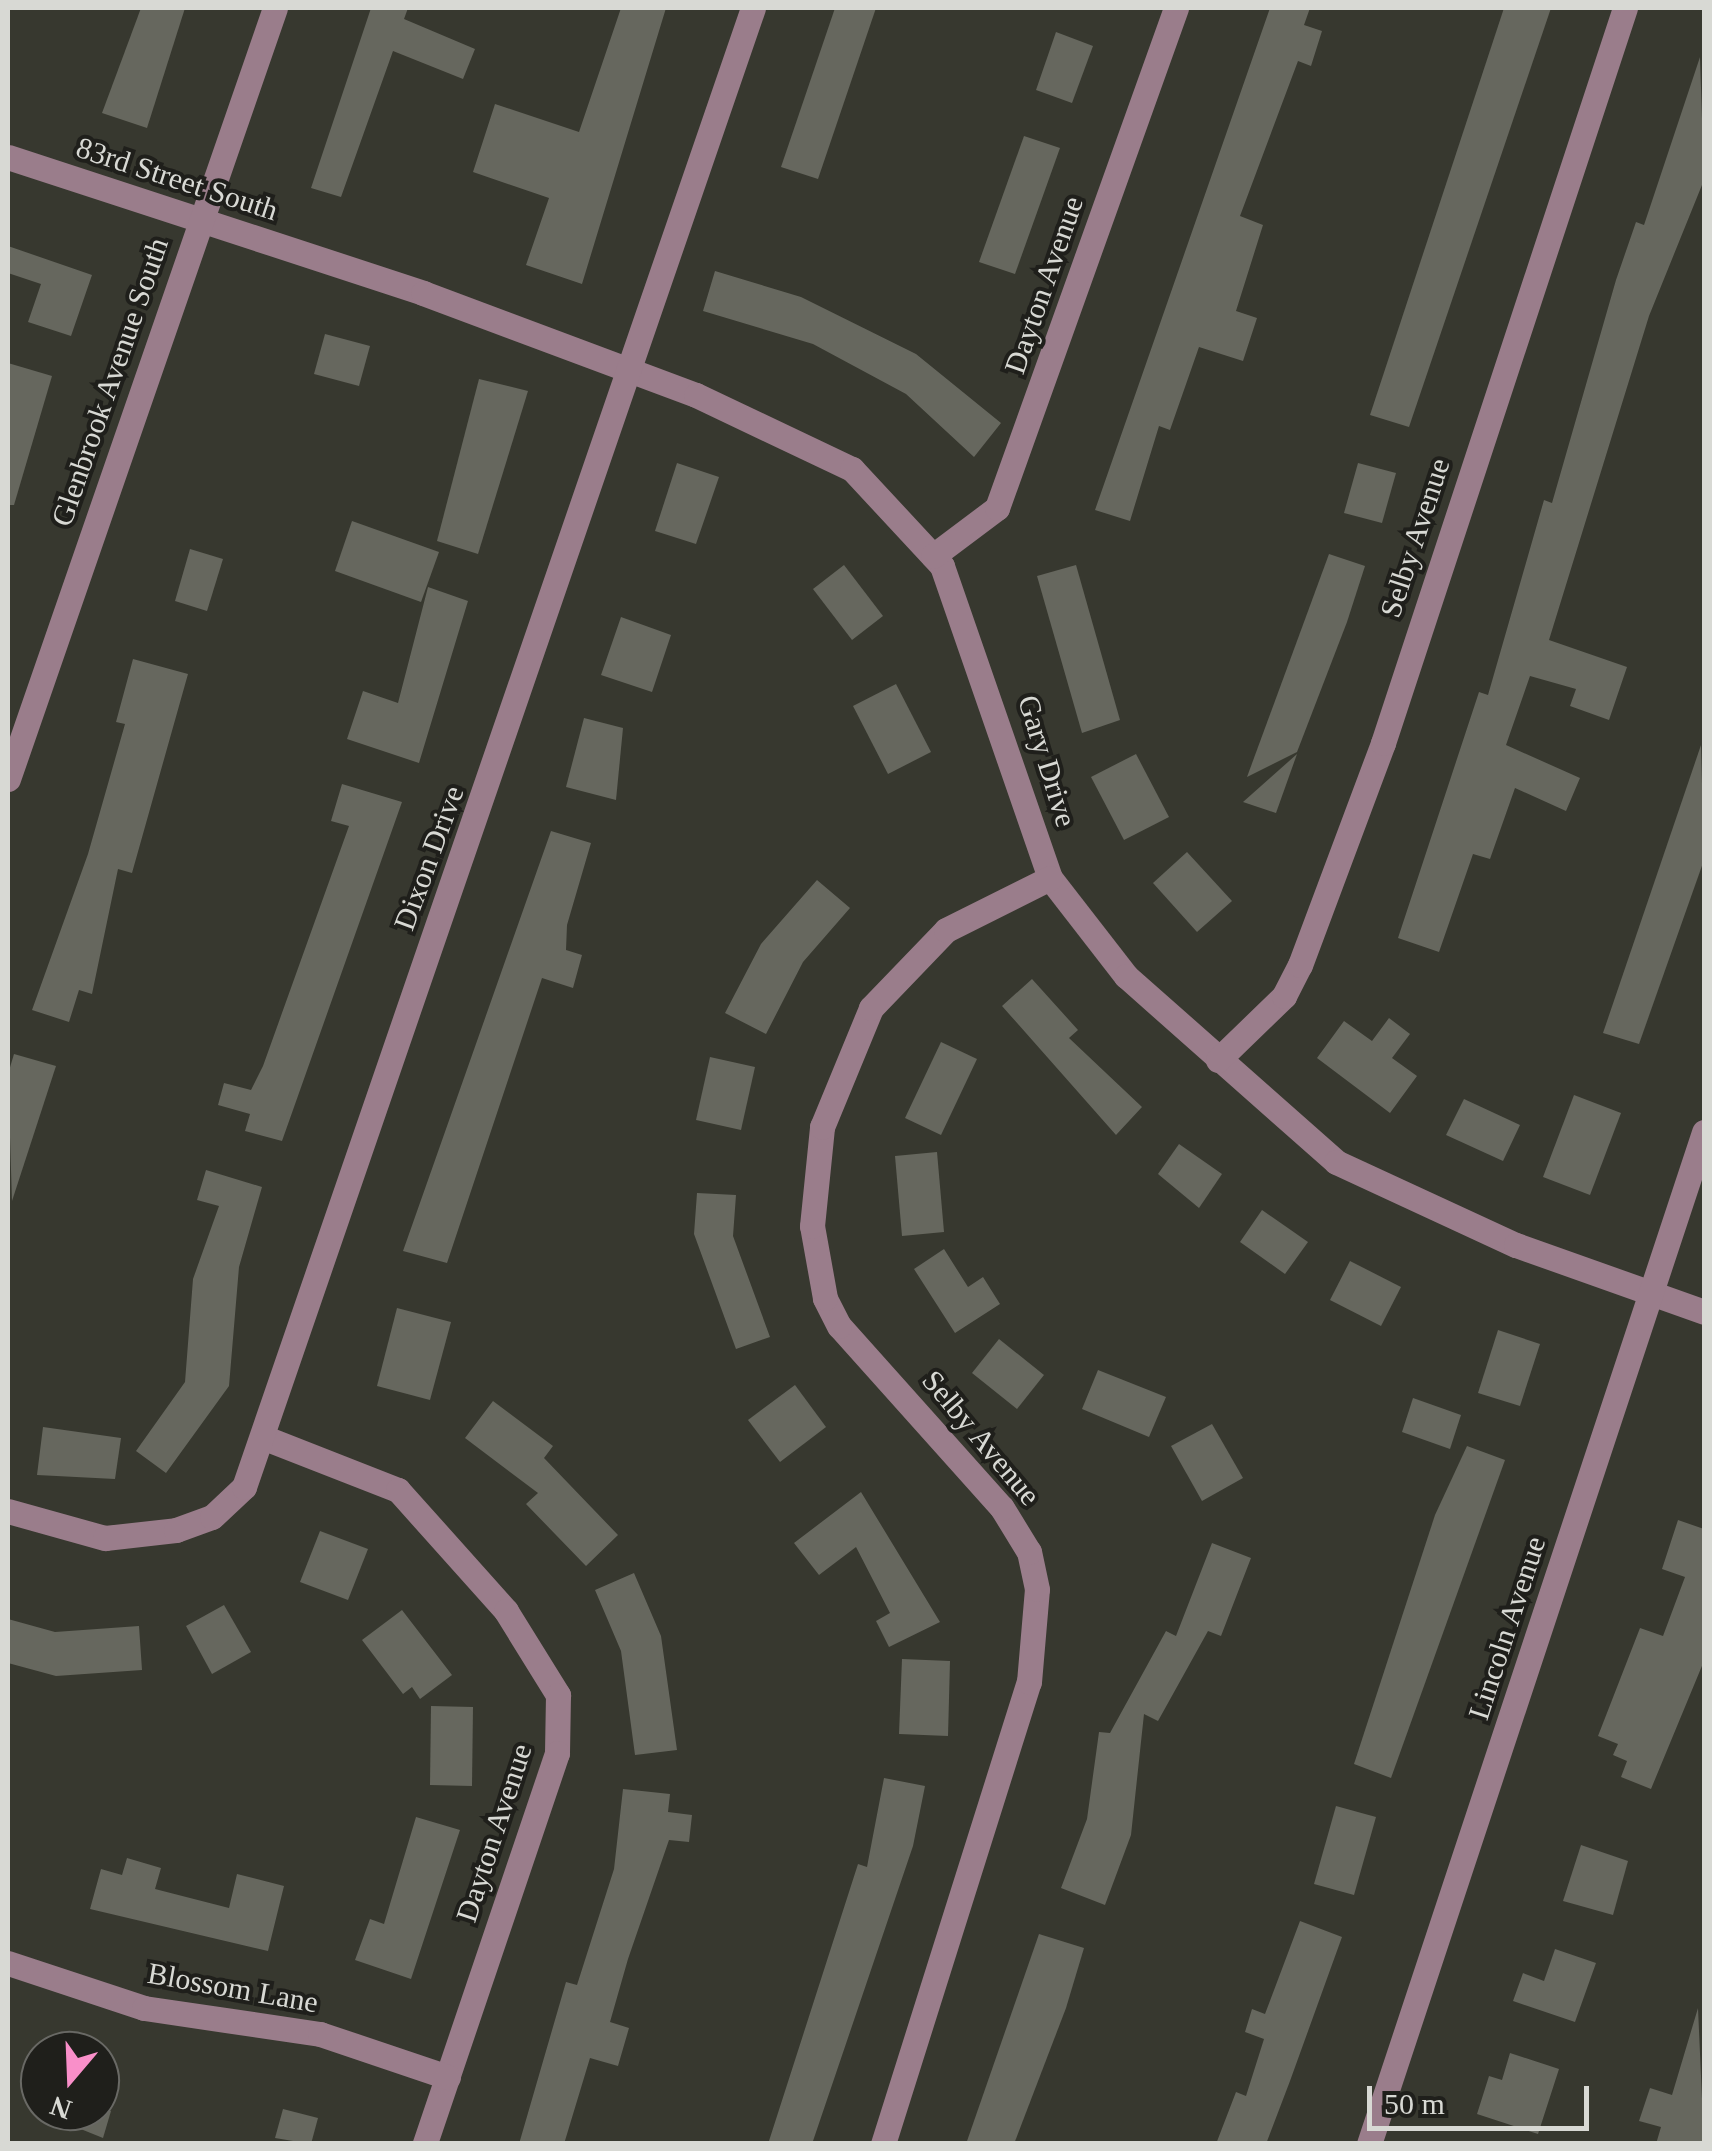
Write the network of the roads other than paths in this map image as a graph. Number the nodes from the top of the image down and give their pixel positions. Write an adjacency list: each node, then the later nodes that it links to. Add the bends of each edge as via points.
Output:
1 (275, 8): 6 (street, Glenbrook Avenue South)
2 (753, 8): 8 (street, Dixon Drive)
3 (1176, 8): 9 (street, Dayton Avenue, via 997,508)
4 (1625, 8): 12 (street, Selby Avenue, via 1383,743 1300,965 1284,996)
5 (8, 157): 6 (street, 83rd Street South)
6 (198, 222): 7 (street, 83rd Street South); 10 (street, Glenbrook Avenue South)
7 (327, 262): 8 (street, Gary Drive)
8 (632, 371): 9 (street, Gary Drive, via 852,469); 16 (street, Dixon Drive, via 342,1190)
9 (933, 556): 11 (street, Gary Drive, via 983,665)
10 (8, 779)
11 (1050, 878): 12 (street, Gary Drive, via 1126,976); 21 (street, Selby Avenue, via 946,930 871,1008 822,1128 812,1226 825,1298 839,1326 1002,1508 1029,1552 1037,1589 1024,1700)
12 (1218, 1060): 14 (street, Gary Drive, via 1336,1162)
13 (1704, 1132): 14 (street, Lincoln Avenue)
14 (1653, 1295): 15 (street, Gary Drive); 22 (street, Lincoln Avenue)
15 (1704, 1312)
16 (265, 1438): 17 (street, Dixon Drive, via 244,1487 212,1517 176,1530 105,1538); 19 (street, Dayton Avenue, via 398,1490 506,1610 558,1695 557,1753)
17 (8, 1510)
18 (8, 1962): 19 (street, Blossom Lane, via 144,2008 320,2034)
19 (448, 2078): 20 (street, Dayton Avenue)
20 (425, 2144)
21 (882, 2144)
22 (1369, 2144)

